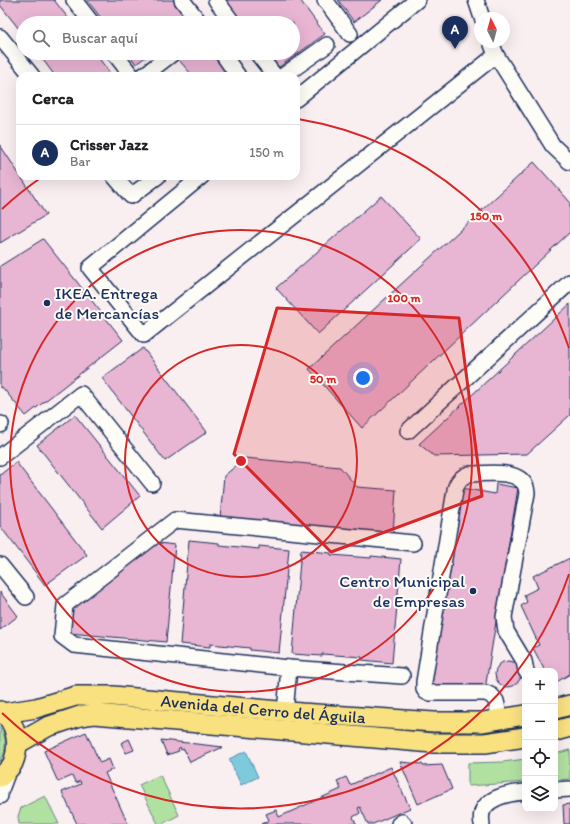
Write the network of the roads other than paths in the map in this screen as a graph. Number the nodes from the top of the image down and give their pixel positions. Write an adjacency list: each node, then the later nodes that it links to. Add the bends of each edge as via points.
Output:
1 (74, 0): 8 (street)
2 (182, 0): 9 (street)
3 (216, 0): 10 (street)
4 (325, 0): 11 (street)
5 (417, 0): 27 (street)
6 (476, 0): 7 (street)
7 (480, 12)
8 (87, 16)
9 (195, 16)
10 (229, 16)
11 (350, 34)
12 (0, 37): 15 (street)
13 (327, 45): 26 (street)
14 (494, 48): 28 (street, via 553,146); 31 (street, via 144,335 90,268)
15 (16, 56)
16 (19, 60): 21 (street)
17 (119, 60): 22 (street)
18 (164, 60): 23 (street)
19 (227, 60): 24 (street)
20 (262, 60): 25 (street)
21 (29, 72)
22 (129, 72)
23 (148, 72)
24 (235, 72)
25 (272, 72)
26 (289, 72)
27 (300, 96)
28 (570, 162)
29 (117, 180): 30 (street, via 131,196)
30 (153, 180)
31 (197, 180)
32 (570, 282): 33 (street)
33 (408, 431)
34 (0, 457): 35 (street, via 81,394)
35 (152, 483)
36 (413, 543): 39 (street, via 175,520 65,605 62,636 74,645)
37 (0, 565): 38 (street)
38 (26, 597)
39 (289, 668): 41 (street); 45 (street)
40 (525, 668): 47 (street, via 524,661 506,631 504,617 526,487 522,480 513,475 469,474 456,484 424,689 430,693 486,693 496,701)
41 (402, 676)
42 (570, 705): 43 (main road)
43 (558, 707)
44 (2, 712): 45 (main road, Avenida del Cerro del Águila, via 36,708 76,696 113,696); 51 (main road, via 11,722)
45 (286, 712): 47 (main road, Avenida del Cerro del Águila, via 434,722 483,722)
46 (522, 715): 47 (main road, Avenida del Cerro del Águila)
47 (500, 719)
48 (570, 727): 49 (main road)
49 (558, 730)
50 (522, 737): 51 (main road, Avenida del Cerro del Águila, via 485,743 433,743 94,714 47,727)
51 (17, 744): 52 (main road, via 12,764)
52 (4, 774): 56 (street)
53 (570, 789): 54 (street)
54 (558, 790)
55 (522, 792): 59 (street, via 502,796 491,802 484,808)
56 (0, 796)
57 (399, 824): 58 (street)
58 (404, 824)
59 (482, 824)

